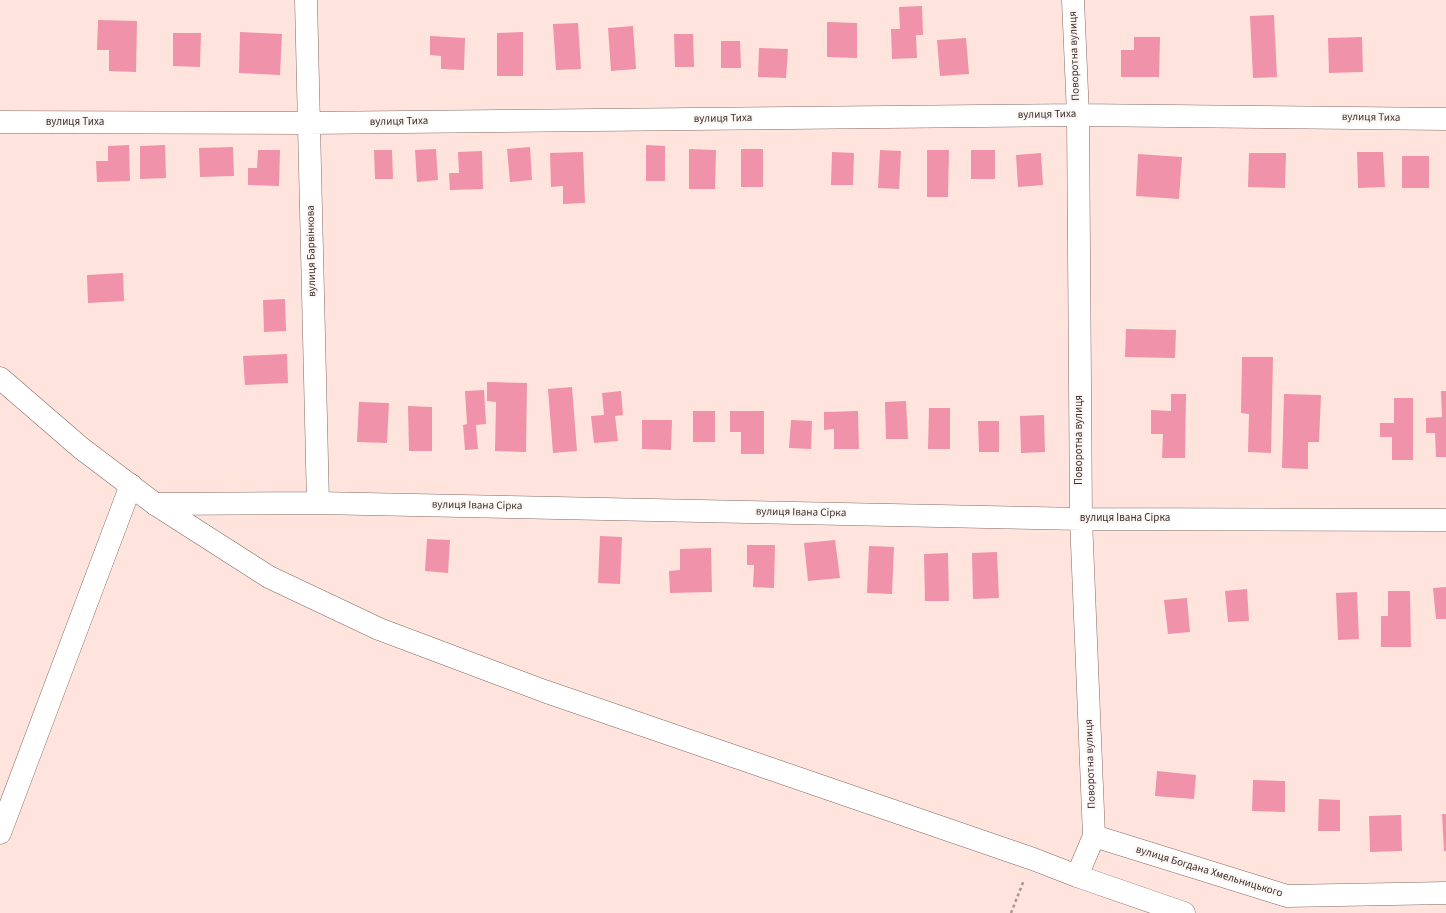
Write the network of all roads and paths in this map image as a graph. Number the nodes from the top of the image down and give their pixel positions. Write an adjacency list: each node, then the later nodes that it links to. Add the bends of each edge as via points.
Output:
1 (306, 0): 6 (street, вулиця Барвінкова)
2 (1073, 0): 3 (street, Поворотна вулиця)
3 (1078, 115): 4 (street, вулиця Тиха); 6 (street, вулиця Тиха); 11 (street, Поворотна вулиця)
4 (1446, 119)
5 (0, 122): 6 (street, вулиця Тиха)
6 (308, 123): 9 (street, вулиця Барвінкова)
7 (0, 378): 8 (street, via 81,448)
8 (131, 485): 10 (street); 13 (street)
9 (318, 503): 10 (street, вулиця Івана Сірка); 11 (street, вулиця Івана Сірка)
10 (155, 504): 15 (street, via 269,577 379,629 544,691)
11 (1081, 519): 12 (street, вулиця Івана Сірка); 14 (street, Поворотна вулиця)
12 (1446, 520)
13 (0, 833)
14 (1094, 836): 16 (street, Поворотна вулиця); 17 (street, вулиця Богдана Хмельницького, via 1287,896)
15 (1033, 859): 16 (street); 18 (path)
16 (1077, 876): 19 (street)
17 (1446, 893)
18 (1011, 913)
19 (1184, 913)

